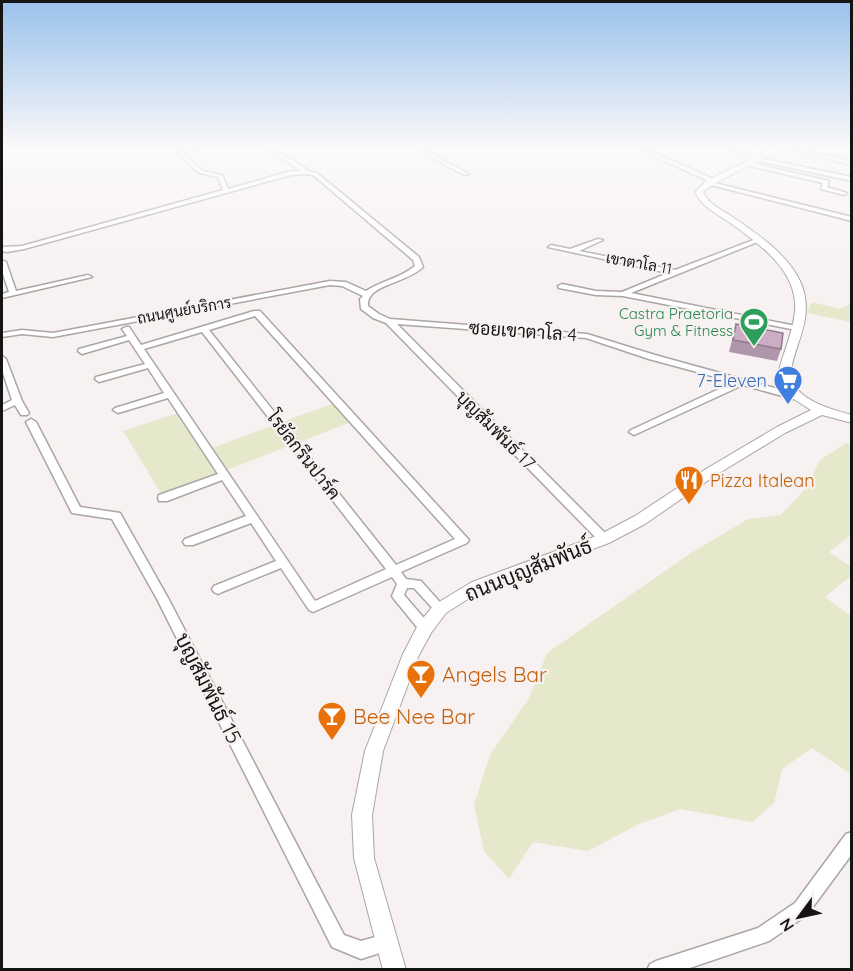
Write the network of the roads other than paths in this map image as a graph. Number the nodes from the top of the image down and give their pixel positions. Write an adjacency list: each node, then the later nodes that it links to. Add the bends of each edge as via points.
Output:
1 (214, 194): 9 (street)
2 (339, 194): 16 (street, via 416,259 419,267 413,274)
3 (700, 194): 7 (street)
4 (759, 194): 5 (street)
5 (852, 219)
6 (600, 240): 10 (street)
7 (758, 240): 12 (street, เขาตาโล 11); 21 (street, via 794,278 800,308)
8 (551, 246): 10 (street, เขาตาโล 11)
9 (4, 250): 11 (street)
10 (571, 251): 12 (street, เขาตาโล 11)
11 (2, 260): 15 (street)
12 (674, 272): 17 (street)
13 (88, 277): 15 (street)
14 (562, 286): 17 (street)
15 (14, 293): 18 (street)
16 (365, 294): 19 (street, via 364,307); 22 (street, ถนนศูนย์บริการ, via 330,283 53,335)
17 (623, 294): 21 (street)
18 (2, 296)
19 (389, 321): 28 (street, ซอยเขาตาโล 4, via 587,336); 41 (street, บุญสัมพันธ์ 17)
20 (203, 328): 23 (street); 44 (street, โรยัลกรีนปาร์ค); 44 (street, via 257,313 463,540)
21 (796, 328): 31 (street, via 784,375)
22 (2, 335)
23 (139, 348): 24 (street, via 129,333); 26 (street)
24 (82, 351)
25 (2, 358): 29 (street)
26 (150, 365): 27 (street); 30 (street)
27 (99, 380)
28 (742, 382): 31 (street, ซอยเขาตาโล 4); 37 (street)
29 (6, 388): 32 (street)
30 (170, 394): 34 (street); 38 (street)
31 (793, 396): 35 (street)
32 (17, 401): 33 (street); 50 (street, บุญสัมพันธ์ 15, via 76,510 116,516 338,941 361,950)
33 (2, 408)
34 (118, 410)
35 (822, 410): 36 (street); 41 (street, ถนนบุญสัมพันธ์, via 781,430)
36 (852, 419)
37 (634, 432)
38 (224, 476): 39 (street); 40 (street)
39 (163, 498)
40 (252, 518): 42 (street); 43 (street)
41 (604, 539): 47 (street, ถนนบุญสัมพันธ์, via 477,586)
42 (189, 542)
43 (282, 563): 44 (street, via 313,608); 46 (street)
44 (393, 570): 45 (street, โรยัลกรีนปาร์ค)
45 (403, 583): 47 (street, โรยัลกรีนปาร์ค, via 417,584); 48 (street, โรยัลกรีนปาร์ค, via 398,596)
46 (218, 589)
47 (440, 609): 48 (street, ถนนบุญสัมพันธ์)
48 (425, 627): 50 (street, ถนนบุญสัมพันธ์, via 374,751 362,815 364,858)
49 (852, 840): 52 (street, via 801,909 764,935)
50 (386, 944): 51 (street, ถนนบุญสัมพันธ์)
51 (395, 969)
52 (656, 969)

